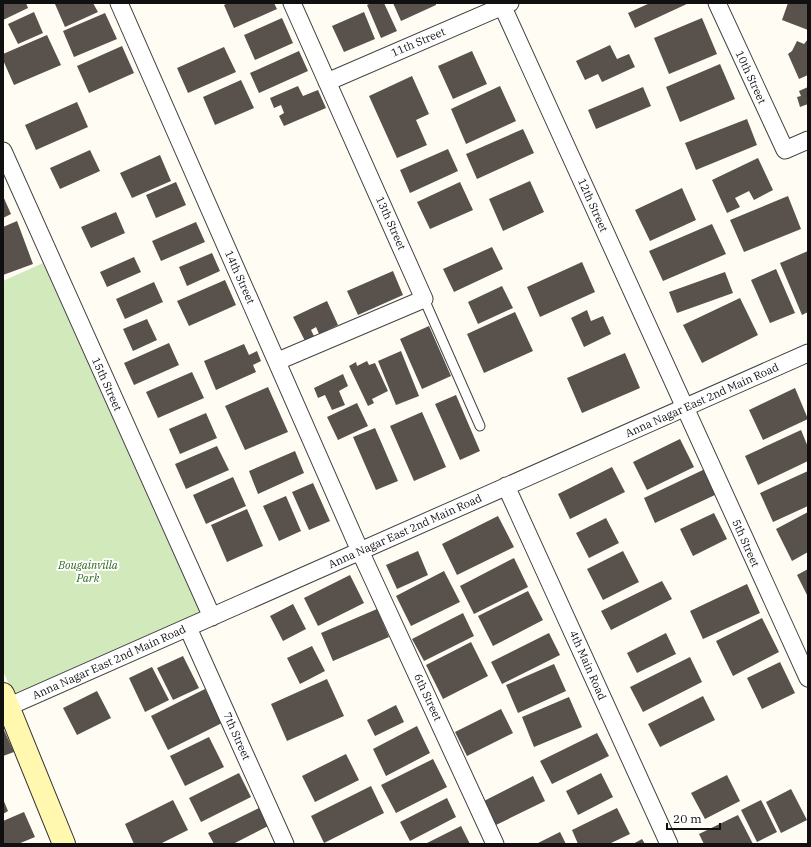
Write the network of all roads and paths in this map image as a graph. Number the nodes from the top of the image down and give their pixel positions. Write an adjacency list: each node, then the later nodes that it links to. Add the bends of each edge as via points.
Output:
1 (119, 3): 10 (street, 14th Street)
2 (292, 3): 5 (street, 13th Street)
3 (717, 3): 6 (street, 10th Street, via 785,150)
4 (504, 4): 5 (street, 11th Street); 11 (street, 12th Street)
5 (327, 82): 8 (street, 13th Street)
6 (808, 140)
7 (3, 151): 15 (street, 15th Street)
8 (424, 299): 10 (street); 12 (lane)
9 (808, 353): 11 (street, Anna Nagar East 2nd Main Road)
10 (278, 362): 14 (street, 14th Street)
11 (685, 408): 13 (street, Anna Nagar East 2nd Main Road); 17 (street, 5th Street)
12 (480, 426)
13 (506, 486): 14 (street, Anna Nagar East 2nd Main Road); 22 (street, 4th Main Road)
14 (360, 551): 15 (street, Anna Nagar East 2nd Main Road); 21 (street, 6th Street)
15 (212, 617): 16 (street, Anna Nagar East 2nd Main Road)
16 (188, 628): 18 (street, Anna Nagar East 2nd Main Road); 20 (street, 7th Street)
17 (808, 678)
18 (5, 703): 19 (street)
19 (64, 844)
20 (285, 844)
21 (495, 844)
22 (669, 844)

